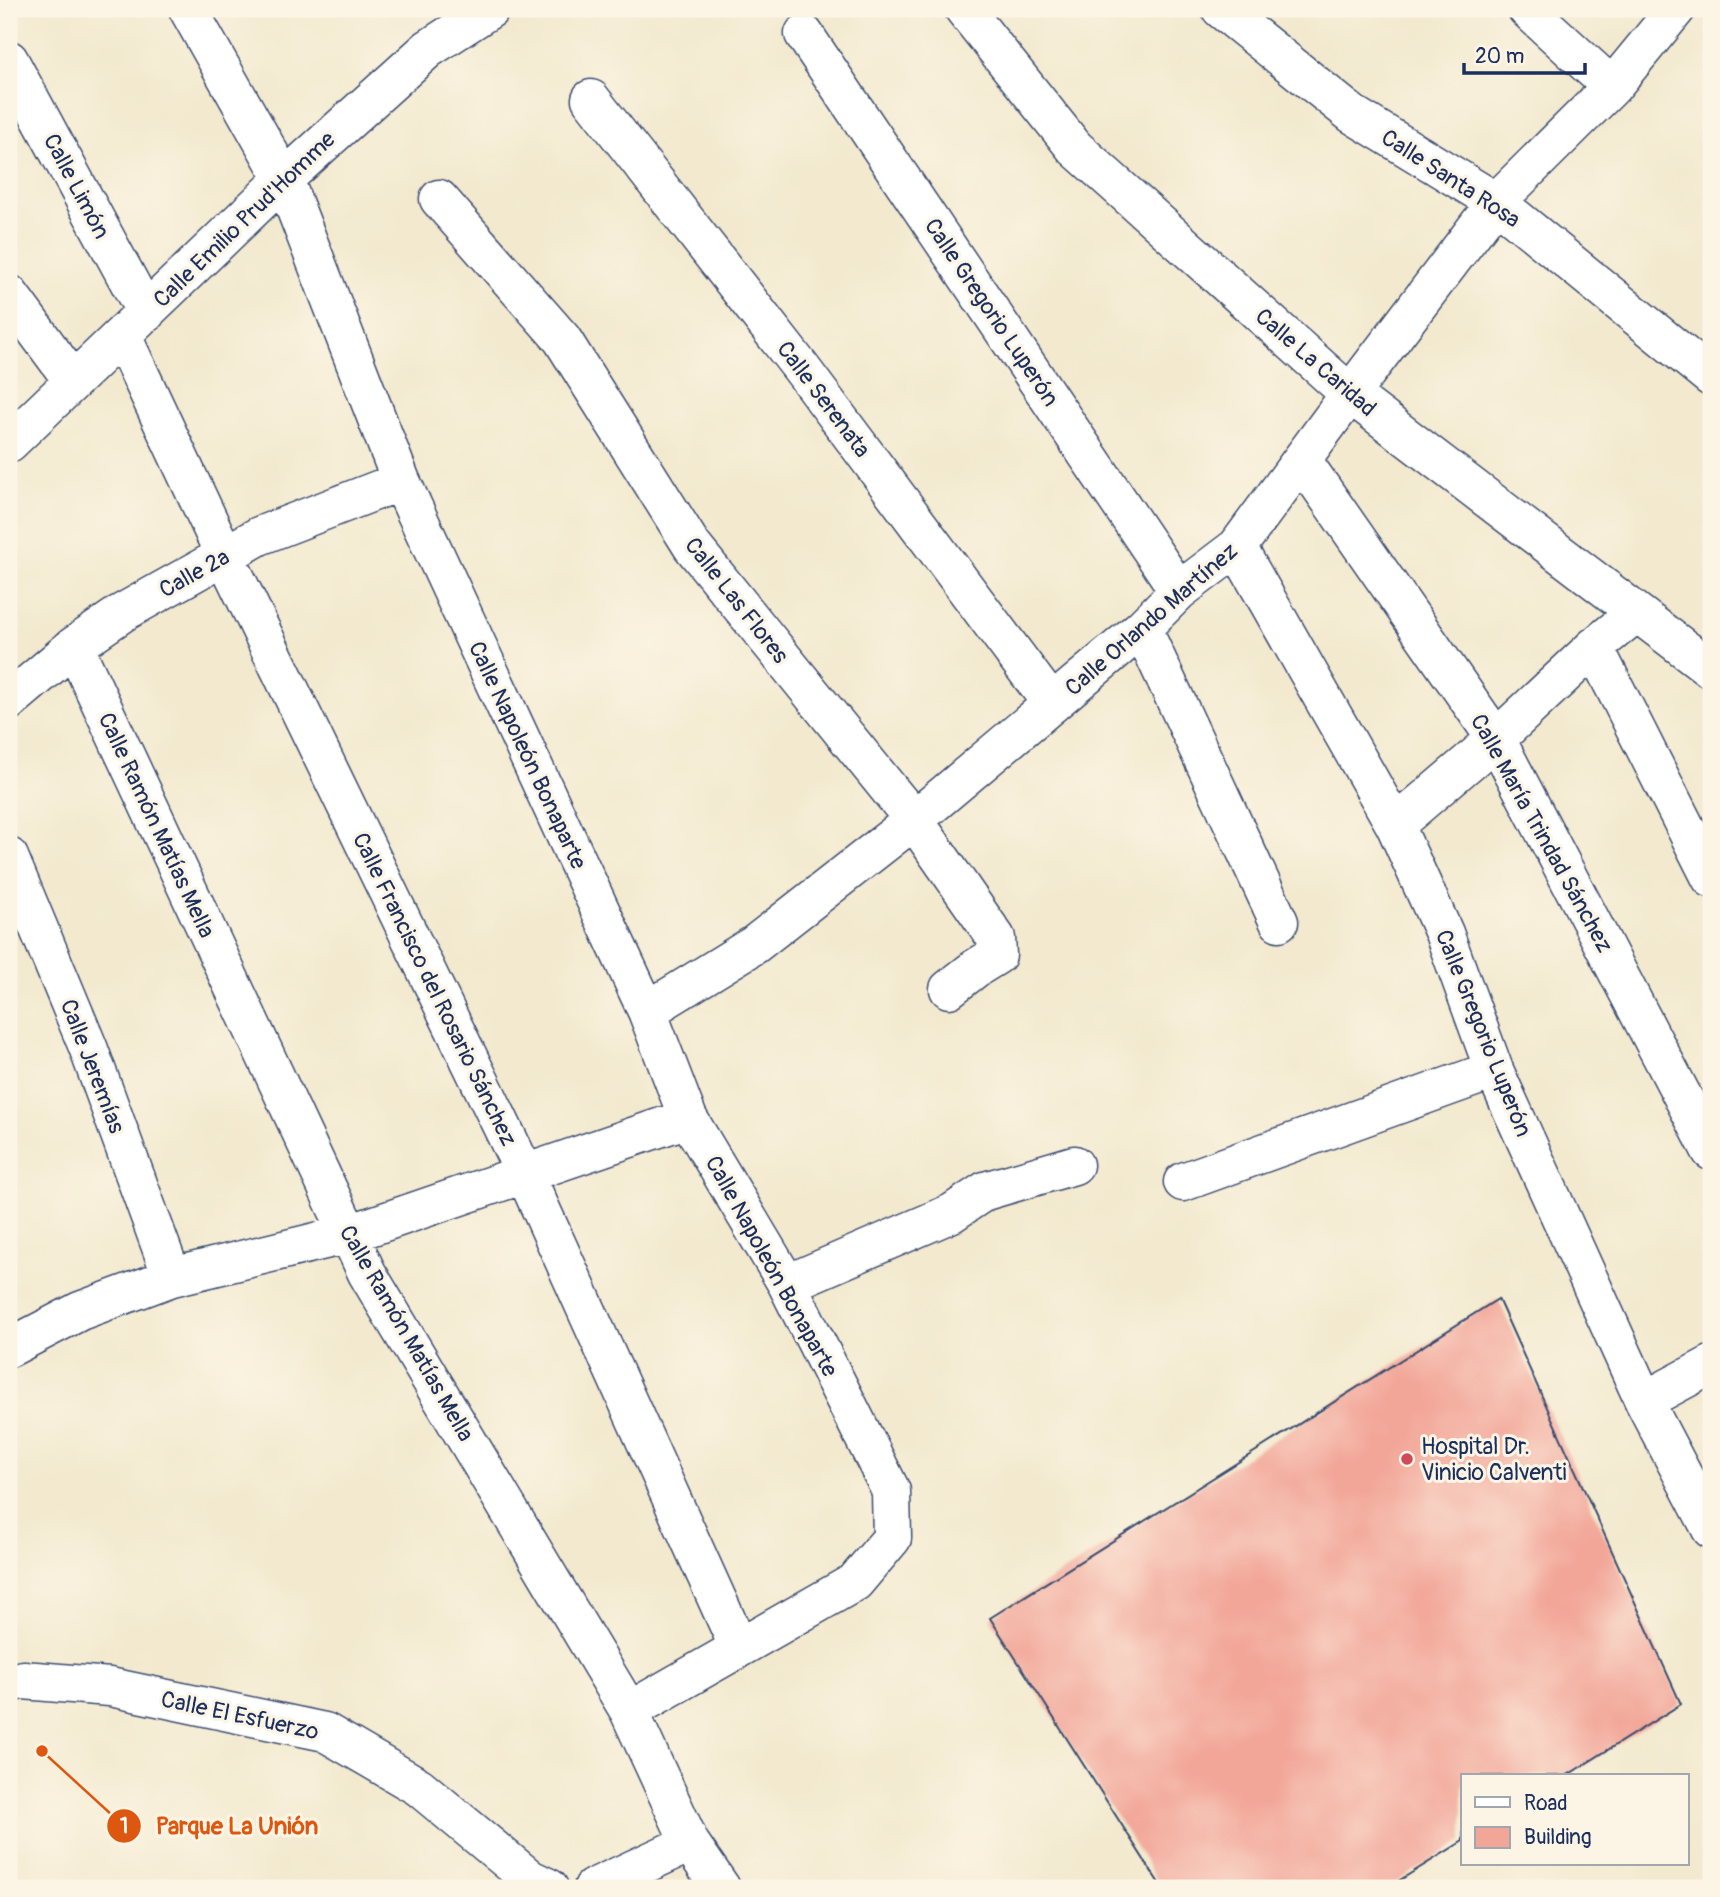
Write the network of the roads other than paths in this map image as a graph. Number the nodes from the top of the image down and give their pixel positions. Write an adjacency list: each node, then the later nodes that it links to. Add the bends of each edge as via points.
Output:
1 (188, 9): 11 (street, Calle Napoleón Bonaparte)
2 (490, 9): 11 (street, Calle Emilio Prud'Homme, via 428,49)
3 (964, 9): 18 (street, Calle La Caridad, via 1075,148)
4 (1220, 9): 13 (street, Calle Santa Rosa, via 1352,114)
5 (1527, 9): 9 (street)
6 (1676, 9): 9 (street, Calle Orlando Martínez)
7 (804, 34): 24 (street, Calle Gregorio Luperón)
8 (9, 60): 15 (street, Calle Limón)
9 (1612, 87): 13 (street, Calle Orlando Martínez)
10 (591, 99): 31 (street, Calle Serenata, via 801,368)
11 (284, 179): 15 (street, Calle Emilio Prud'Homme); 21 (street, Calle Napoleón Bonaparte)
12 (439, 199): 33 (street, Calle Las Flores, via 562,339 692,546)
13 (1496, 202): 16 (street, Calle Santa Rosa); 18 (street, Calle Orlando Martínez)
14 (9, 294): 17 (street)
15 (134, 324): 17 (street, Calle Emilio Prud'Homme); 23 (street, Calle Francisco del Rosario Sánchez)
16 (1711, 377)
17 (73, 382): 19 (street, Calle Emilio Prud'Homme)
18 (1350, 394): 20 (street, Calle Orlando Martínez); 25 (street, Calle La Caridad)
19 (9, 443)
20 (1302, 460): 22 (street, Calle Orlando Martínez); 32 (street, Calle María Trindad Sánchez)
21 (401, 481): 23 (street, Calle 2a, via 259,536); 39 (street, Calle Napoleón Bonaparte)
22 (1237, 547): 24 (street, Calle Orlando Martínez); 34 (street, Calle Gregorio Luperón)
23 (225, 556): 27 (street, Calle 2a, via 122,613); 44 (street, Calle Francisco del Rosario Sánchez)
24 (1180, 591): 26 (street, Calle Orlando Martínez)
25 (1636, 612): 28 (street); 29 (street, Calle La Caridad)
26 (1142, 628): 31 (street, Calle Orlando Martínez); 37 (street)
27 (74, 646): 30 (street, Calle 2a); 46 (street, Calle Ramón Matías Mella)
28 (1594, 647): 32 (street); 36 (street)
29 (1711, 669)
30 (9, 701)
31 (1052, 704): 33 (street, Calle Orlando Martínez)
32 (1496, 739): 34 (street); 42 (street, Calle María Trindad Sánchez)
33 (914, 820): 38 (street, Calle Las Flores, via 996,938 997,955); 39 (street, Calle Orlando Martínez, via 754,945)
34 (1395, 825): 40 (street, Calle Gregorio Luperón, via 1444,933)
35 (9, 857): 47 (street, Calle Jeremías, via 88,1047)
36 (1711, 878)
37 (1279, 922)
38 (949, 989)
39 (647, 1011): 41 (street, Calle Napoleón Bonaparte)
40 (1494, 1070): 45 (street); 51 (street, Calle Gregorio Luperón)
41 (688, 1118): 44 (street); 48 (street, Calle Napoleón Bonaparte)
42 (1711, 1150)
43 (1074, 1165): 48 (street, via 985,1191 952,1213)
44 (525, 1174): 46 (street); 53 (street, Calle Francisco del Rosario Sánchez)
45 (1183, 1182)
46 (349, 1234): 47 (street); 55 (street, Calle Ramón Matías Mella, via 367,1273)
47 (172, 1277): 49 (street)
48 (787, 1284): 53 (street, Calle Napoleón Bonaparte, via 891,1491 892,1538 855,1582)
49 (13, 1337)
50 (1711, 1365): 51 (street)
51 (1644, 1401): 52 (street, Calle Gregorio Luperón)
52 (1711, 1529)
53 (740, 1648): 55 (street)
54 (9, 1682): 57 (street, Calle El Esfuerzo, via 110,1687 325,1732 419,1787 530,1879)
55 (629, 1711): 56 (street, Calle Ramón Matías Mella)
56 (690, 1843): 58 (street); 59 (street, Calle Ramón Matías Mella)
57 (549, 1888)
58 (593, 1888)
59 (721, 1888)

